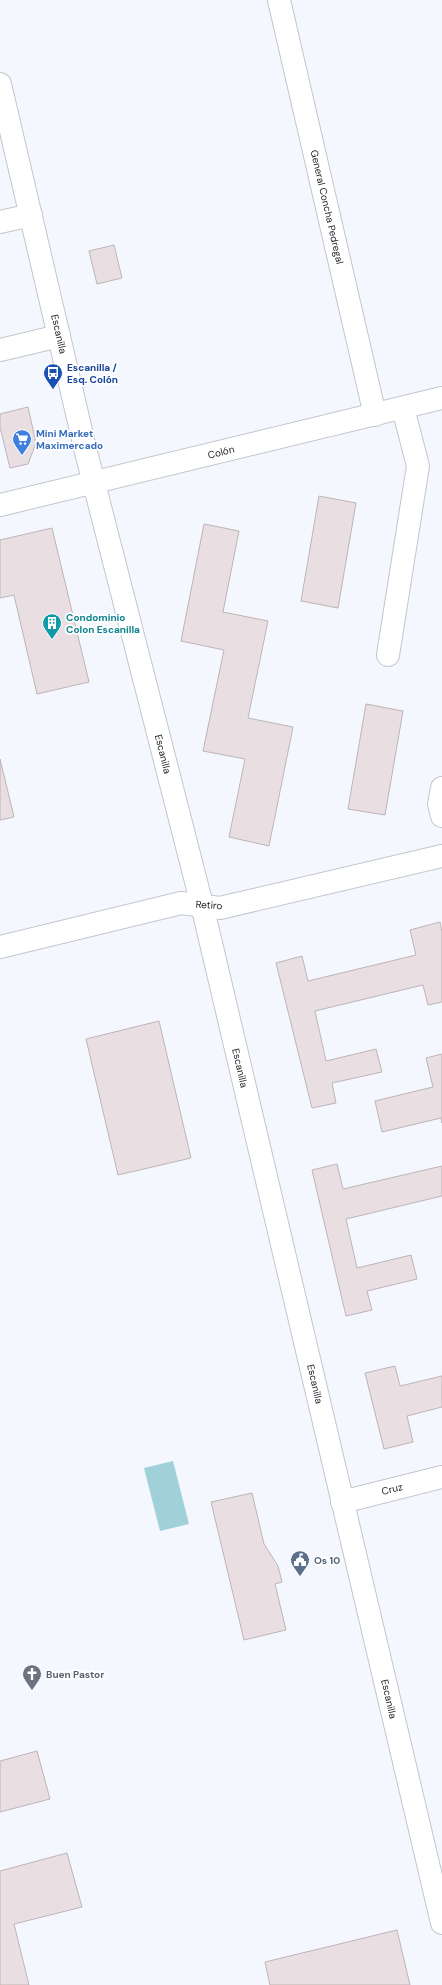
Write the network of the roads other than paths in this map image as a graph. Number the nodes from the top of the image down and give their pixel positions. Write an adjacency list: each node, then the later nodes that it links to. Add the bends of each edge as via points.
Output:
1 (279, 0): 9 (street, General Concha Pedregal)
2 (0, 84): 3 (street, Escanilla)
3 (31, 215): 4 (street); 5 (street, Escanilla)
4 (0, 222)
5 (59, 336): 6 (street); 10 (street, Escanilla)
6 (0, 350)
7 (442, 398): 8 (street, Colón)
8 (402, 408): 9 (street, Colón); 12 (street, via 418,466)
9 (375, 415): 10 (street, Colón)
10 (94, 482): 11 (street, Colón); 16 (street, Escanilla)
11 (0, 505)
12 (388, 655)
13 (442, 788): 14 (street, via 439,804)
14 (442, 816)
15 (442, 856): 16 (street, Retiro, via 220,908)
16 (202, 905): 17 (street, Retiro, via 181,903); 19 (street, Escanilla)
17 (0, 947)
18 (442, 1477): 19 (street, Cruz)
19 (342, 1502): 20 (street, Escanilla)
20 (442, 1923)

